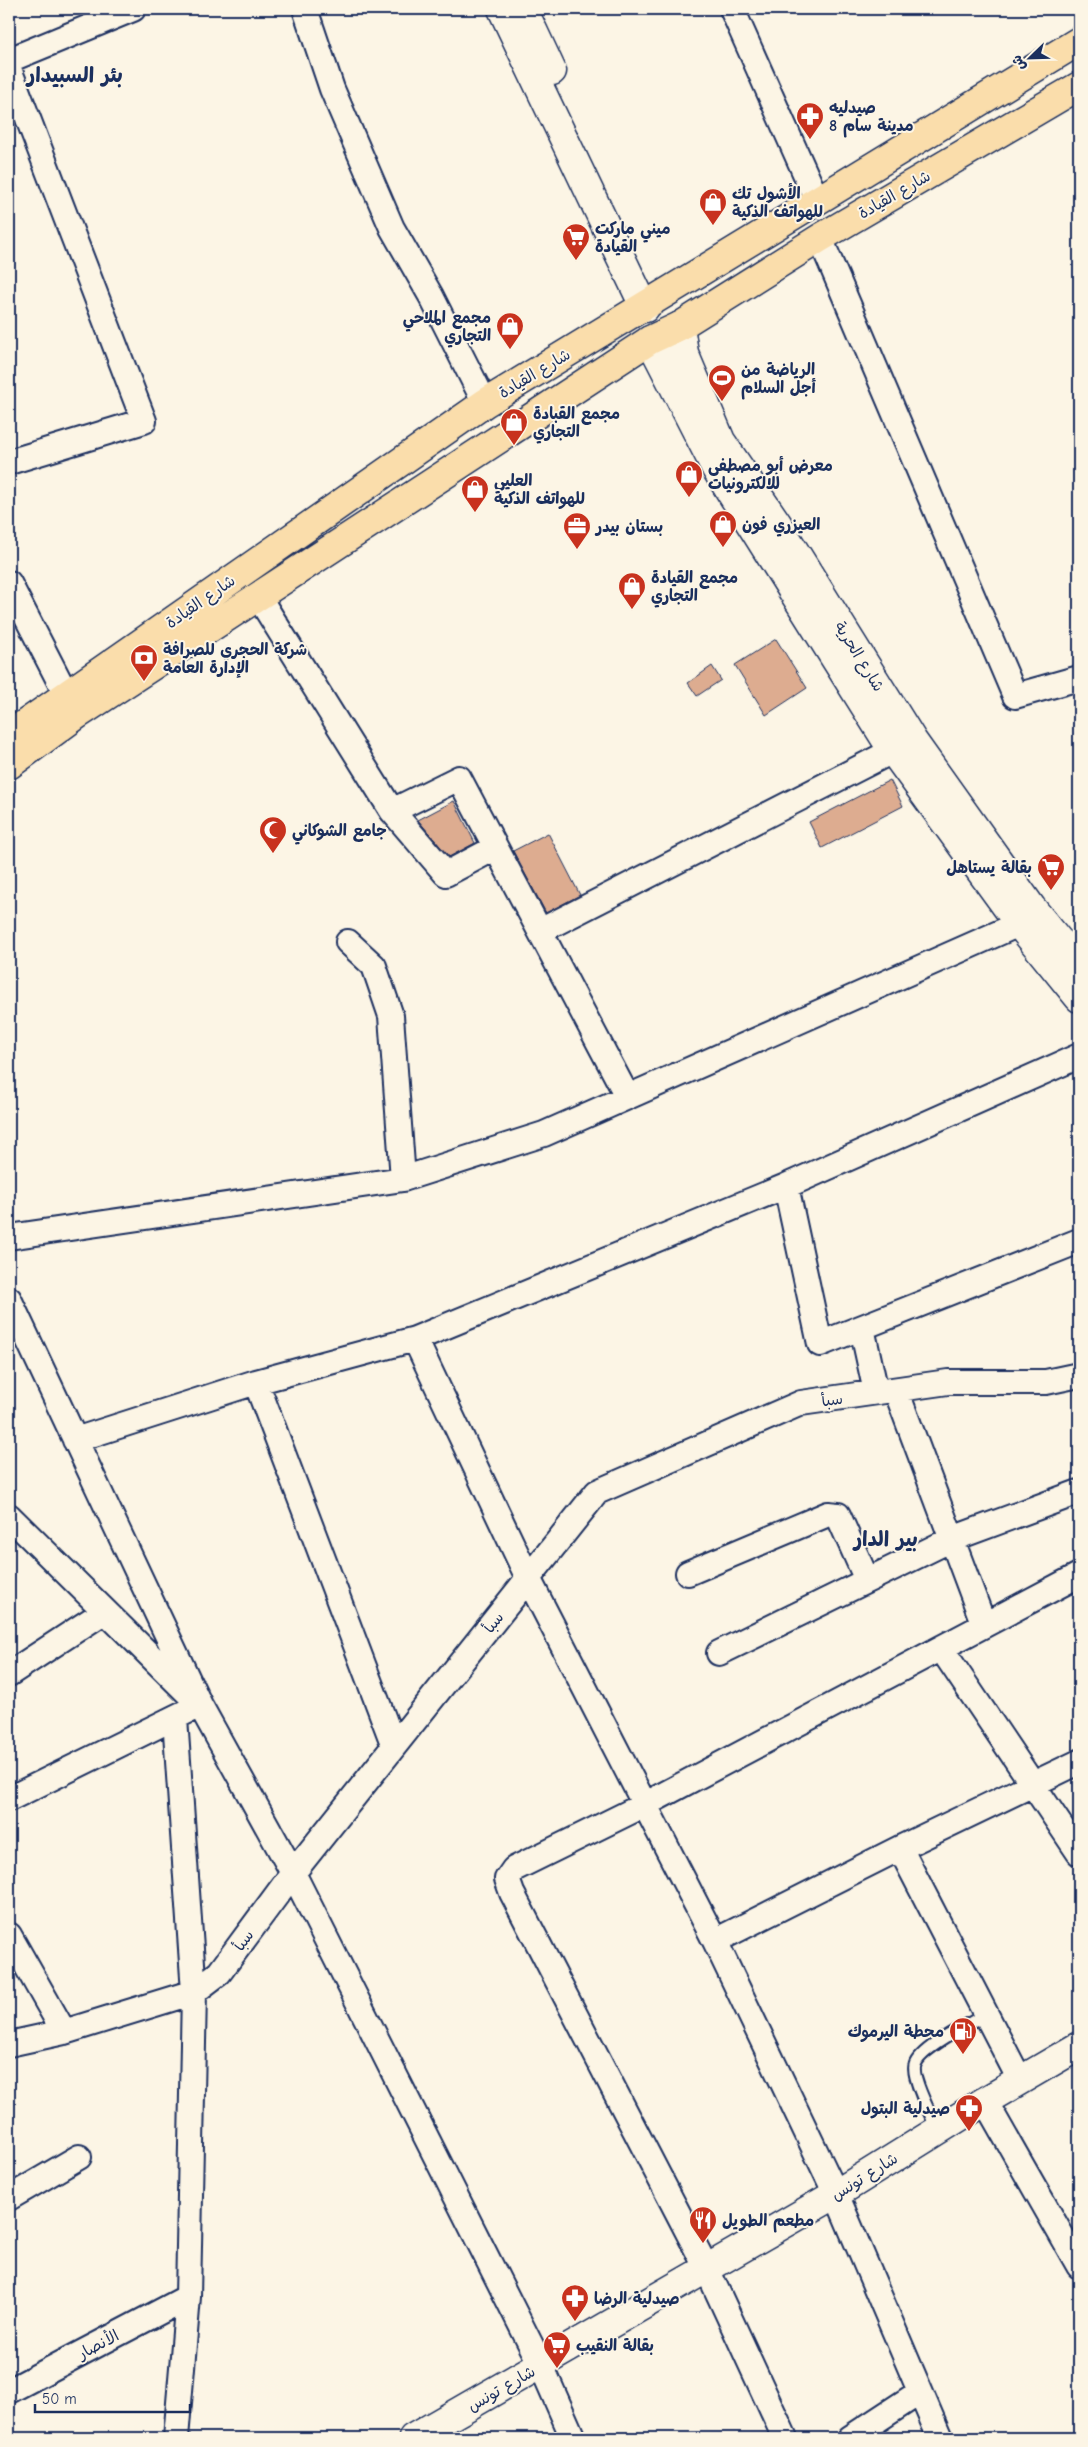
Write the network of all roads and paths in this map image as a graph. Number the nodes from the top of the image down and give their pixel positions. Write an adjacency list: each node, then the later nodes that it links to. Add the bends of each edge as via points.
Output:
1 (133, 9): 7 (street)
2 (305, 9): 15 (street, via 332,89 392,228 431,296)
3 (502, 9): 12 (street)
4 (523, 9): 12 (street)
5 (732, 9): 10 (street)
6 (1079, 41): 10 (main road, شارع القيادة)
7 (9, 60)
8 (9, 69): 16 (street, via 144,421)
9 (1079, 86): 11 (main road, شارع القيادة)
10 (817, 200): 12 (main road, شارع القيادة)
11 (820, 238): 13 (main road, شارع القيادة); 20 (street, via 1016,696)
12 (651, 303): 15 (main road, شارع القيادة)
13 (680, 326): 14 (main road, شارع القيادة); 23 (street, شارع الحرية, via 684,353 721,442 777,523)
14 (650, 340): 18 (main road, شارع القيادة); 23 (street, via 716,469)
15 (485, 403): 21 (main road, شارع القيادة)
16 (9, 462)
17 (9, 583): 19 (street)
18 (258, 596): 24 (main road, شارع القيادة, via 77,715); 25 (street)
19 (16, 613): 21 (street)
20 (1079, 678)
21 (66, 694): 22 (main road, شارع القيادة)
22 (9, 735)
23 (903, 746): 27 (street); 28 (street); 30 (street, شارع الحرية, via 1032,908)
24 (9, 765)
25 (392, 811): 26 (street, via 446,874); 26 (street, via 459,778)
26 (495, 848): 28 (street)
27 (1019, 924): 31 (street); 33 (street)
28 (540, 931): 33 (street)
29 (348, 942): 34 (street, via 374,966 391,1016)
30 (1075, 954)
31 (1079, 998)
32 (1079, 1056): 35 (street)
33 (626, 1096): 34 (street, via 544,1134)
34 (402, 1179): 36 (street)
35 (786, 1186): 39 (street, via 820,1344); 40 (street)
36 (9, 1236)
37 (1079, 1241): 39 (street)
38 (10, 1303): 44 (street)
39 (862, 1328): 43 (street)
40 (415, 1339): 42 (street); 50 (street)
41 (1079, 1376): 43 (street, سبأ, via 1046,1382 948,1382)
42 (256, 1382): 44 (street); 59 (street)
43 (886, 1391): 47 (street); 50 (street, سبأ, via 801,1403 597,1492)
44 (75, 1440): 57 (street)
45 (1079, 1492): 47 (street)
46 (9, 1516): 52 (street)
47 (952, 1539): 51 (street); 53 (street)
48 (688, 1573): 51 (street, via 828,1514 838,1515)
49 (1079, 1576): 53 (street)
50 (528, 1578): 59 (street, سبأ); 63 (street)
51 (867, 1580): 55 (street)
52 (105, 1610): 56 (street); 57 (street)
53 (984, 1625): 54 (street)
54 (942, 1648): 61 (street); 63 (street)
55 (719, 1652)
56 (9, 1674)
57 (200, 1705): 58 (street); 66 (street)
58 (175, 1718): 62 (street); 69 (street)
59 (394, 1746): 66 (street, سبأ)
60 (1079, 1762): 61 (street)
61 (1033, 1784): 64 (street); 65 (street)
62 (9, 1799)
63 (644, 1805): 68 (street); 81 (street, via 514,1869 507,1880)
64 (900, 1848): 68 (street); 70 (street)
65 (1079, 1854)
66 (293, 1874): 69 (street, سبأ, via 219,1973); 83 (street)
67 (9, 1936): 71 (street)
68 (715, 1941): 78 (street)
69 (194, 1992): 71 (street, سبأ); 82 (street)
70 (986, 2014): 74 (street); 76 (lane, via 928,2050 914,2066)
71 (64, 2032): 72 (street, سبأ)
72 (9, 2044)
73 (1079, 2046): 74 (street, شارع تونس)
74 (1020, 2080): 75 (street, شارع تونس)
75 (985, 2101): 76 (street, شارع تونس); 80 (street)
76 (938, 2130): 78 (street, شارع تونس)
77 (79, 2157): 79 (street)
78 (836, 2194): 81 (street, شارع تونس); 85 (street)
79 (9, 2198)
80 (1079, 2266)
81 (707, 2269): 83 (street, شارع تونس); 89 (street)
82 (188, 2297): 84 (street, الأنصار); 86 (street)
83 (541, 2365): 87 (street, شارع تونس); 88 (street)
84 (9, 2392)
85 (920, 2392): 90 (street); 91 (street)
86 (176, 2438)
87 (413, 2438)
88 (573, 2438)
89 (785, 2438)
90 (850, 2438)
91 (940, 2438)

